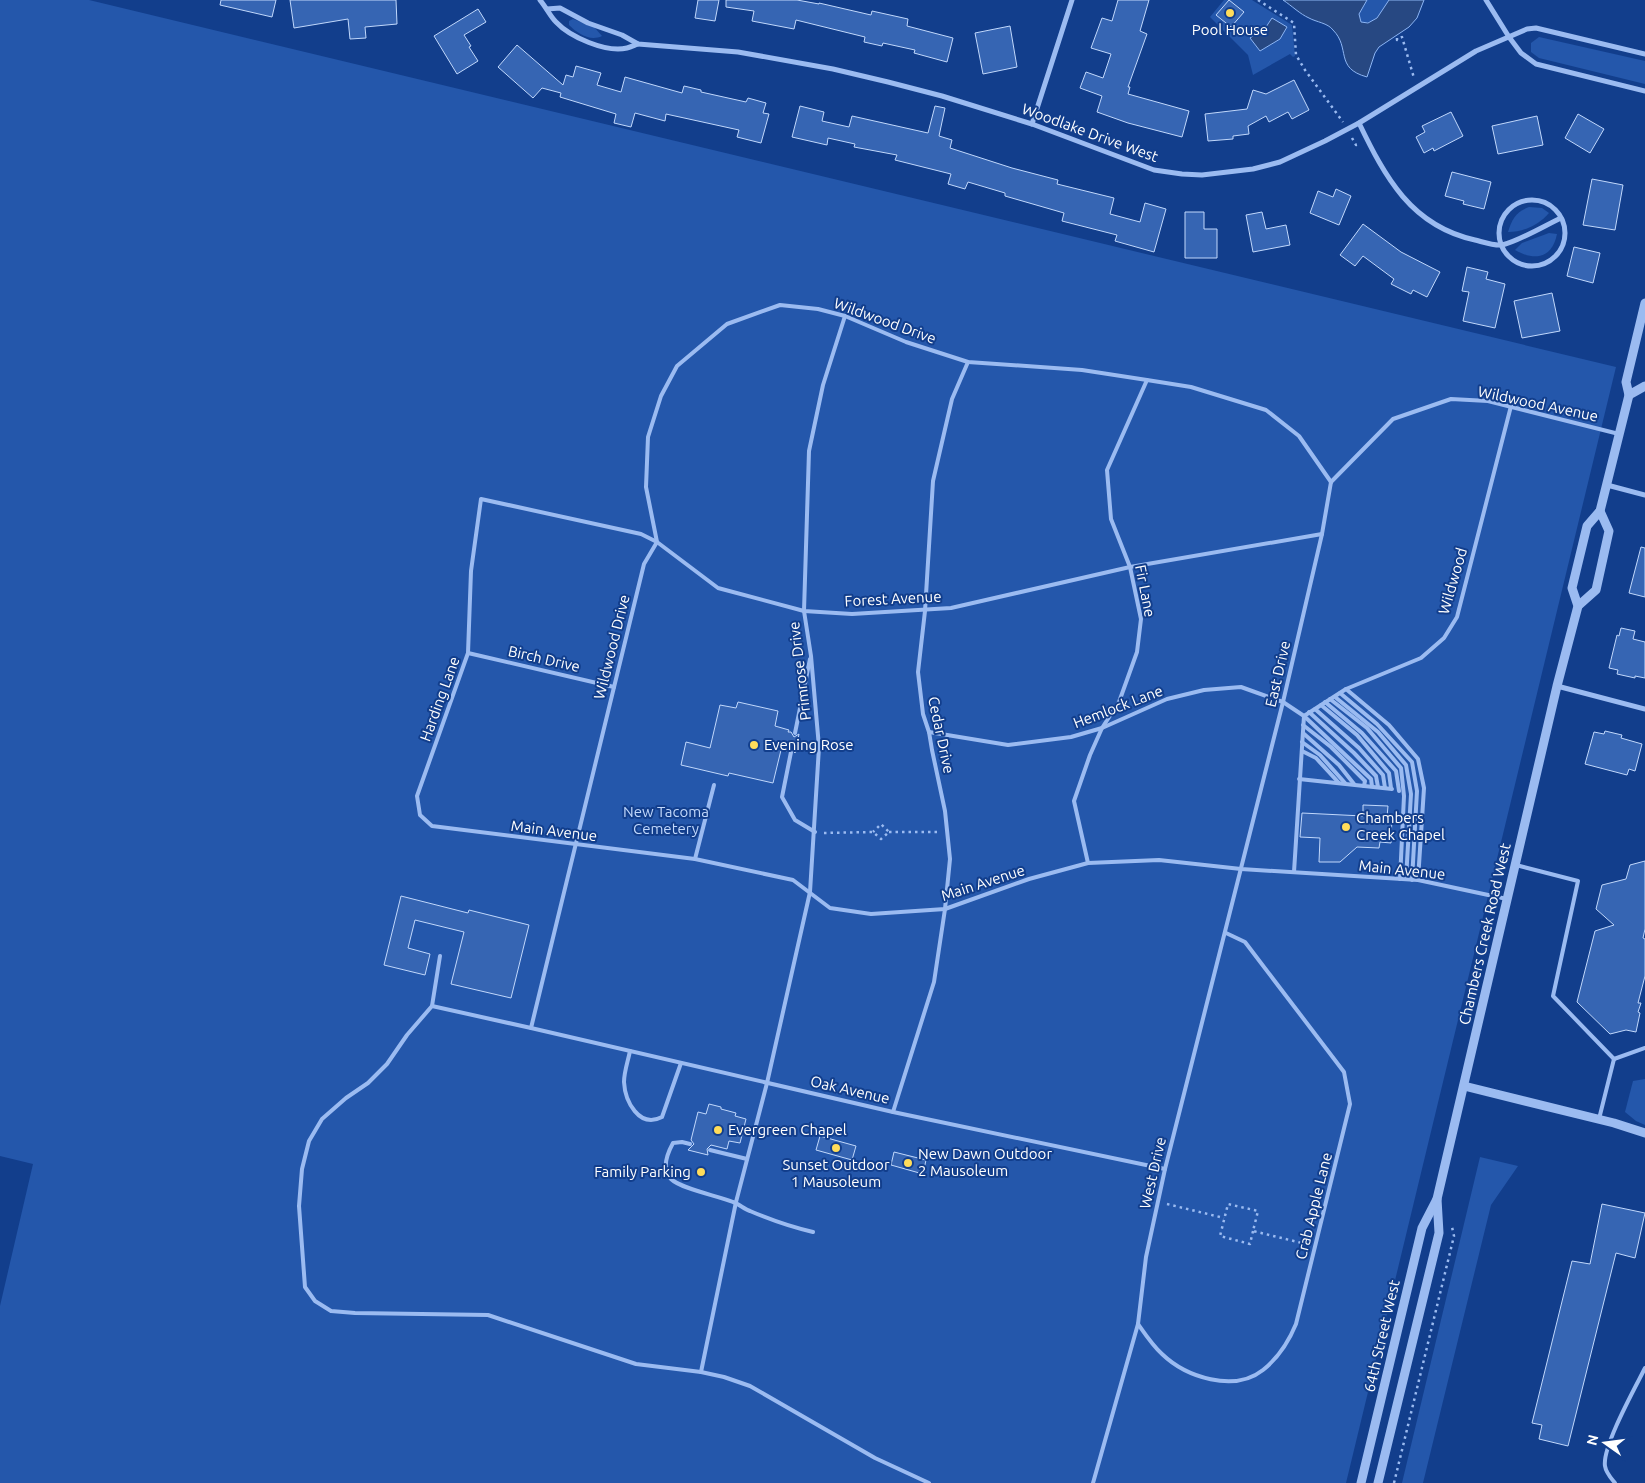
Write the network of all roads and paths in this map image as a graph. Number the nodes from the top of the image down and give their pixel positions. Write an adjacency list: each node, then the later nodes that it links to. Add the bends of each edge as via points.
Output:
1 (540, 0): 5 (street, Woodlake Drive West)
2 (1072, 0): 13 (street)
3 (1258, 0): 14 (path, via 1294,23 1296,55)
4 (1486, 0): 6 (street)
5 (547, 9): 8 (street, Woodlake Drive West, via 560,8); 8 (street, Woodlake Drive West, via 554,21 592,44 626,48)
6 (1509, 37): 9 (street, Woodlake Drive West, via 1536,28); 10 (street, Woodlake Drive West, via 1476,51); 11 (street, via 1521,53 1536,64)
7 (1397, 38): 10 (path, via 1402,37)
8 (638, 44): 13 (street, Woodlake Drive West, via 738,52 833,70 933,94)
9 (1645, 54)
10 (1416, 87): 12 (street, Woodlake Drive West)
11 (1645, 91)
12 (1358, 122): 14 (street, Woodlake Drive West); 15 (street)
13 (1032, 124): 14 (street, Woodlake Drive West, via 1154,170 1202,175 1280,162)
14 (1346, 129): 15 (path, via 1356,145)
15 (1367, 140): 17 (street, via 1388,180 1422,215 1441,228 1467,238)
16 (1561, 218): 17 (street); 17 (street, via 1546,203 1524,201 1506,213 1499,234); 17 (street, via 1564,234 1561,249 1545,263 1535,266 1514,261)
17 (1501, 245)
18 (1645, 303): 23 (street, Chambers Creek Road West, via 1626,382)
19 (845, 316): 20 (lane, Wildwood Drive, via 906,342); 32 (lane, Wildwood Drive, via 780,305 727,324 678,366 660,396 648,437 646,487); 35 (lane, Primrose Drive, via 823,385 809,451)
20 (968, 362): 21 (lane, Wildwood Drive, via 1082,370); 36 (lane, Cedar Drive, via 952,398 933,481)
21 (1147, 380): 26 (lane, Wildwood Drive, via 1190,387 1266,410 1299,436); 33 (lane, Fir Lane, via 1107,470 1111,519)
22 (1645, 386): 23 (street)
23 (1628, 395): 25 (street, Chambers Creek Road West)
24 (1511, 406): 25 (lane, Wildwood Avenue); 26 (lane, Wildwood Avenue, via 1451,399 1392,419); 41 (lane, Wildwood, via 1457,617 1444,638 1422,658)
25 (1619, 434): 27 (street, Chambers Creek Road West)
26 (1331, 482): 31 (lane, East Drive)
27 (1606, 485): 28 (street); 30 (street, Chambers Creek Road West)
28 (1645, 495)
29 (482, 499): 32 (lane, Forest Avenue, via 641,534); 37 (lane, Harding Lane, via 471,571)
30 (1600, 511): 34 (street, Chambers Creek Road West, via 1587,526 1572,588); 34 (street, via 1609,531 1596,590)
31 (1322, 534): 33 (lane, Forest Avenue); 45 (lane, East Drive)
32 (657, 542): 35 (lane, Forest Avenue, via 718,588); 40 (lane, Wildwood Drive, via 644,564)
33 (1130, 567): 36 (lane, Forest Avenue); 52 (lane, Fir Lane, via 1141,619 1137,652 1119,702)
34 (1578, 606): 39 (street, Chambers Creek Road West)
35 (804, 611): 36 (lane, Forest Avenue, via 852,614); 38 (lane, Primrose Drive)
36 (926, 611): 53 (lane, Cedar Drive, via 918,672 923,714)
37 (468, 653): 40 (lane, Birch Drive); 71 (lane, Harding Lane, via 417,796)
38 (811, 656): 54 (lane); 75 (lane, Primrose Drive, via 820,747)
39 (1557, 686): 47 (street); 79 (street, Chambers Creek Road West)
40 (614, 687): 76 (lane, Wildwood Drive)
41 (1346, 689): 42 (lane, Wildwood); 85 (lane, via 1389,725 1418,759 1424,788)
42 (1340, 693): 43 (lane, Wildwood); 84 (lane, via 1378,724 1412,762 1417,791)
43 (1335, 696): 44 (lane, Wildwood); 83 (lane, via 1378,732 1406,766 1411,794)
44 (1330, 699): 46 (lane, Wildwood); 70 (lane, via 1367,728 1401,768)
45 (1283, 702): 50 (lane); 52 (lane, Hemlock Lane, via 1241,687 1204,690 1167,699); 80 (lane, East Drive)
46 (1323, 704): 48 (lane, Wildwood); 68 (lane, via 1389,773); 69 (lane, via 1362,733 1396,771)
47 (1645, 708)
48 (1315, 709): 49 (lane, Wildwood); 67 (lane, via 1359,748 1383,775)
49 (1309, 712): 50 (lane, Wildwood); 66 (lane, via 1371,770)
50 (1304, 716): 51 (lane); 65 (lane, via 1370,779)
51 (1303, 725): 55 (lane); 64 (lane, via 1331,747 1364,781)
52 (1102, 728): 53 (lane, Hemlock Lane, via 1071,737 1008,745); 78 (lane, Fir Lane, via 1074,801)
53 (929, 732): 74 (lane, Cedar Drive)
54 (795, 733)
55 (1303, 733): 56 (lane); 63 (lane, via 1339,765)
56 (1302, 742): 57 (lane); 62 (lane, via 1320,755)
57 (1302, 751): 59 (lane); 60 (lane, via 1316,758)
58 (791, 752): 75 (lane, via 782,797 795,820)
59 (1299, 779): 60 (lane); 81 (lane)
60 (1339, 783): 62 (lane)
61 (714, 784): 77 (lane)
62 (1346, 784): 63 (lane)
63 (1354, 785): 64 (lane)
64 (1364, 786): 65 (lane)
65 (1372, 786): 66 (lane)
66 (1378, 787): 67 (lane)
67 (1385, 788): 68 (lane)
68 (1391, 788): 69 (lane)
69 (1399, 791): 70 (lane)
70 (1404, 796): 82 (lane)
71 (420, 815): 76 (lane, Main Avenue, via 432,826)
72 (873, 832): 73 (path, via 881,824); 73 (path, via 881,840); 75 (path)
73 (889, 832): 74 (path)
74 (947, 832): 88 (lane, Cedar Drive, via 950,859)
75 (815, 833): 86 (lane, Primrose Drive)
76 (576, 845): 77 (lane, Main Avenue); 92 (lane, Wildwood Drive)
77 (695, 859): 86 (lane, Main Avenue, via 793,880)
78 (1088, 863): 80 (lane, Main Avenue, via 1159,860); 88 (lane, Main Avenue, via 1029,879)
79 (1516, 865): 87 (street, Chambers Creek Road West); 95 (lane, via 1578,880 1553,996)
80 (1241, 869): 81 (lane, Main Avenue); 89 (lane, West Drive)
81 (1294, 872): 82 (lane, Main Avenue)
82 (1400, 879): 83 (lane, Main Avenue)
83 (1406, 879): 84 (lane, Main Avenue)
84 (1412, 880): 85 (lane, Main Avenue)
85 (1418, 880): 87 (lane, Main Avenue)
86 (810, 892): 88 (lane, Main Avenue, via 830,908 871,914); 97 (lane, Primrose Drive)
87 (1507, 899): 98 (street, Chambers Creek Road West)
88 (945, 909): 99 (lane, Cedar Drive, via 934,982)
89 (1226, 933): 105 (lane, West Drive); 112 (lane, Crab Apple Lane, via 1245,942 1344,1072 1350,1104)
90 (440, 956): 91 (lane)
91 (432, 1006): 92 (lane, Oak Avenue); 115 (lane, via 387,1064 368,1084 322,1119 309,1141 302,1169 299,1206 305,1287 315,1301 331,1311 355,1313 488,1315 636,1364)
92 (531, 1028): 94 (lane, Oak Avenue)
93 (1645, 1048): 95 (lane)
94 (630, 1051): 96 (lane, Oak Avenue); 96 (lane, via 624,1080 626,1095 630,1106 645,1119 655,1121 662,1117)
95 (1614, 1059): 100 (lane)
96 (680, 1063): 97 (lane, Oak Avenue)
97 (767, 1083): 99 (lane, Oak Avenue); 104 (lane, Primrose Drive)
98 (1464, 1086): 100 (street); 106 (street, 64th Street West)
99 (893, 1112): 105 (lane, Oak Avenue)
100 (1598, 1119): 101 (street)
101 (1645, 1133)
102 (690, 1144): 107 (lane, via 673,1143 666,1166 670,1178 679,1184)
103 (710, 1150): 104 (lane)
104 (747, 1159): 107 (lane, Primrose Drive)
105 (1165, 1169): 108 (lane, West Drive)
106 (1437, 1199): 118 (street, 64th Street West, via 1422,1228); 119 (street, 64th Street West, via 1439,1233)
107 (736, 1202): 111 (lane, via 747,1210 787,1226); 115 (lane, Primrose Drive)
108 (1158, 1202): 109 (path); 113 (lane, West Drive, via 1146,1257)
109 (1224, 1218): 110 (path, via 1220,1236 1250,1244); 110 (path, via 1228,1204 1258,1211)
110 (1253, 1230): 112 (path)
111 (813, 1232)
112 (1315, 1246): 113 (lane, Crab Apple Lane, via 1296,1324 1288,1342 1263,1370 1248,1378 1229,1382 1187,1373 1161,1354)
113 (1138, 1324): 117 (lane, West Drive)
114 (1645, 1368): 120 (lane, via 1608,1445 1605,1466)
115 (701, 1372): 116 (lane, via 750,1386 875,1458)
116 (929, 1483)
117 (1093, 1483)
118 (1361, 1483)
119 (1378, 1483)
120 (1615, 1483)

